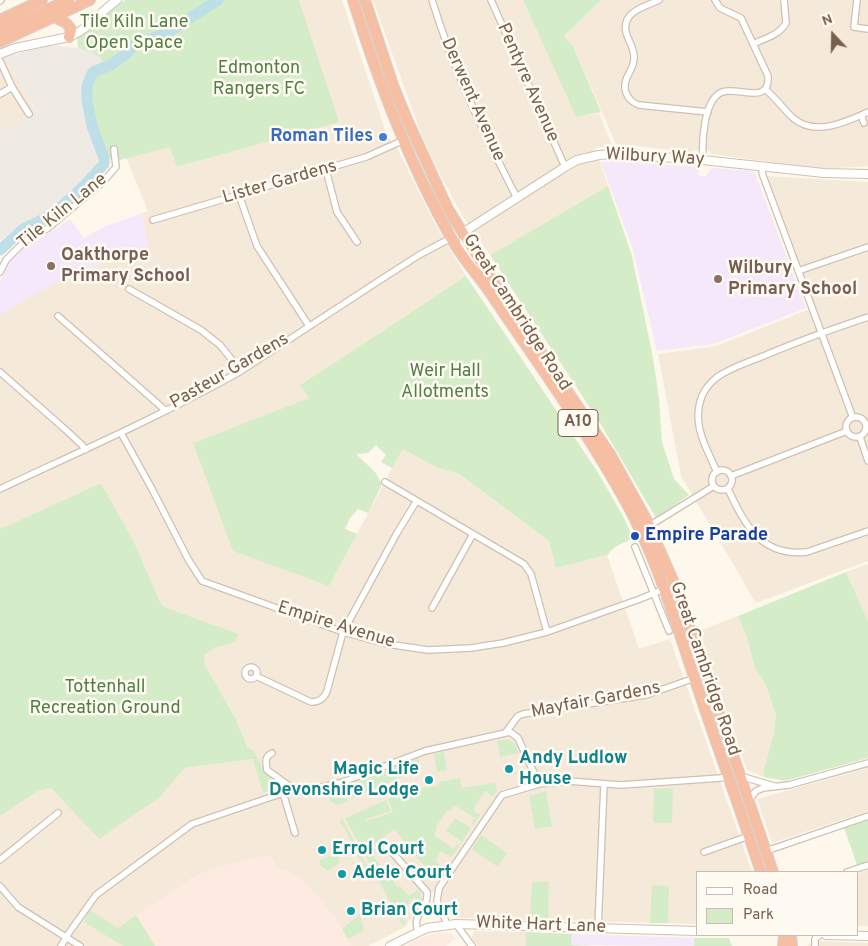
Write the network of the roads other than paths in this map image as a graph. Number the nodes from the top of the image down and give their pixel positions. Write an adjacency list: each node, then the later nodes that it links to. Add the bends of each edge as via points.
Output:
1 (41, 0): 14 (highway)
2 (68, 0): 16 (highway)
3 (90, 0): 13 (highway)
4 (117, 0): 17 (street, via 84,30)
5 (353, 0): 30 (highway, Great Cambridge Road / A10)
6 (365, 0): 39 (highway, Great Cambridge Road / A10, via 400,101)
7 (432, 0): 38 (street, Derwent Avenue, via 458,76)
8 (491, 0): 34 (street, Pentyre Avenue)
9 (659, 0): 25 (street, via 633,13 627,21 625,31 634,57 625,81 627,94 633,103 640,105)
10 (715, 0): 19 (street, via 720,8 741,18)
11 (784, 0): 19 (street, via 784,26 777,34)
12 (857, 0): 15 (street, via 854,28)
13 (54, 17): 17 (highway, via 71,28); 18 (highway)
14 (0, 20)
15 (868, 29)
16 (0, 32)
17 (69, 37): 20 (street)
18 (0, 42)
19 (753, 44): 23 (street, via 768,76)
20 (0, 54)
21 (0, 61): 22 (street)
22 (12, 87): 24 (street); 27 (street)
23 (766, 89): 25 (street, via 758,93 721,93); 28 (street, via 803,124 824,127)
24 (0, 94)
25 (708, 112): 32 (street)
26 (868, 112): 28 (street)
27 (29, 114)
28 (861, 115): 29 (street)
29 (864, 123)
30 (404, 140): 35 (street, Lister Gardens); 42 (highway, Great Cambridge Road / A10)
31 (114, 149): 47 (street, Tile Kiln Lane, via 116,168 47,229 26,240 6,260)
32 (704, 160): 33 (street, Wilbury Way); 34 (street, Wilbury Way, via 608,154 585,157)
33 (763, 166): 36 (street, Wilbury Way); 46 (street, via 762,173)
34 (564, 167): 38 (street, Wilbury Way)
35 (326, 170): 37 (street, Lister Gardens); 43 (street, via 337,212)
36 (868, 174)
37 (240, 195): 40 (street, Lister Gardens); 51 (street, via 257,246)
38 (517, 198): 41 (street, Wilbury Way)
39 (447, 207): 41 (highway, Great Cambridge Road / A10); 42 (highway, A10)
40 (153, 220)
41 (464, 234): 45 (street, via 465,247); 70 (highway, Great Cambridge Road / A10, via 610,454)
42 (451, 238): 45 (highway, Great Cambridge Road / A10); 51 (street, Pasteur Gardens)
43 (357, 242)
44 (868, 247): 46 (street)
45 (475, 271): 74 (highway, Great Cambridge Road / A10, via 604,463 629,509)
46 (798, 271): 52 (street)
47 (0, 272)
48 (129, 289): 53 (street, via 201,330 220,345)
49 (58, 316): 55 (street)
50 (868, 317): 52 (street)
51 (309, 326): 53 (street, Pasteur Gardens)
52 (821, 333): 56 (street); 63 (street, via 730,370 715,378 706,388 699,410 699,432)
53 (242, 370): 55 (street, Pasteur Gardens)
54 (0, 372): 61 (street)
55 (166, 410): 59 (street, Pasteur Gardens)
56 (852, 418): 57 (street, via 860,418); 58 (street, via 846,424)
57 (867, 423): 60 (street)
58 (846, 431): 60 (street, via 852,437); 64 (street)
59 (120, 433): 61 (street, Pasteur Gardens); 77 (street, Empire Avenue, via 202,581)
60 (860, 437): 62 (street)
61 (85, 450): 67 (street, Pasteur Gardens)
62 (868, 461)
63 (717, 472): 64 (street, via 726,471); 66 (street, via 712,479)
64 (731, 476): 68 (street)
65 (385, 482): 69 (street)
66 (714, 486): 68 (street, via 720,490); 70 (street)
67 (0, 489)
68 (728, 489): 71 (street, via 752,531 776,549 807,552)
69 (416, 502): 72 (street); 77 (street)
70 (649, 526): 87 (highway, Great Cambridge Road / A10, via 675,584)
71 (868, 530)
72 (473, 534): 75 (street); 78 (street, via 527,567)
73 (635, 547): 74 (street)
74 (659, 591): 76 (street); 78 (street, Empire Avenue); 80 (highway, Great Cambridge Road / A10)
75 (432, 608)
76 (669, 631)
77 (343, 632): 78 (street, Empire Avenue, via 387,644 428,650 489,645); 79 (street, via 327,691 319,701 311,702)
78 (547, 632)
79 (256, 676)
80 (694, 678): 81 (street, Mayfair Gardens, via 646,695 523,714); 86 (highway, Great Cambridge Road / A10)
81 (515, 720): 82 (street, Mayfair Gardens); 83 (street)
82 (504, 733): 83 (street, via 512,732); 91 (street, via 425,751 340,783)
83 (518, 738): 88 (street)
84 (272, 753): 91 (street, via 266,759 267,770)
85 (868, 763): 90 (street)
86 (728, 776): 89 (street, via 647,784); 97 (highway, Great Cambridge Road / A10)
87 (740, 776): 90 (street); 93 (highway, Great Cambridge Road / A10)
88 (538, 784): 89 (street, via 568,781); 107 (street, via 502,795 439,888 437,901)
89 (604, 784): 109 (street)
90 (777, 786): 93 (street, via 759,790)
91 (295, 790): 92 (street)
92 (283, 793): 96 (street); 112 (street, via 192,824 96,895)
93 (749, 800): 98 (highway, Great Cambridge Road / A10)
94 (58, 813): 101 (street)
95 (868, 816): 98 (street)
96 (294, 833)
97 (749, 836): 100 (street); 103 (highway, Great Cambridge Road / A10)
98 (766, 851): 104 (highway, Great Cambridge Road / A10)
99 (392, 852): 111 (street, via 429,891 416,919)
100 (704, 852)
101 (0, 860)
102 (868, 865): 105 (street)
103 (761, 871)
104 (773, 871)
105 (850, 871)
106 (0, 886): 112 (street, via 18,907)
107 (447, 924): 108 (street, White Hart Lane); 111 (street, White Hart Lane)
108 (456, 924): 109 (street, White Hart Lane); 117 (street)
109 (598, 928): 110 (street, White Hart Lane)
110 (696, 930)
111 (418, 931): 113 (street, White Hart Lane)
112 (66, 937): 114 (street); 115 (street)
113 (401, 944): 116 (street, White Hart Lane)
114 (61, 946)
115 (80, 946)
116 (390, 946)
117 (472, 946)

